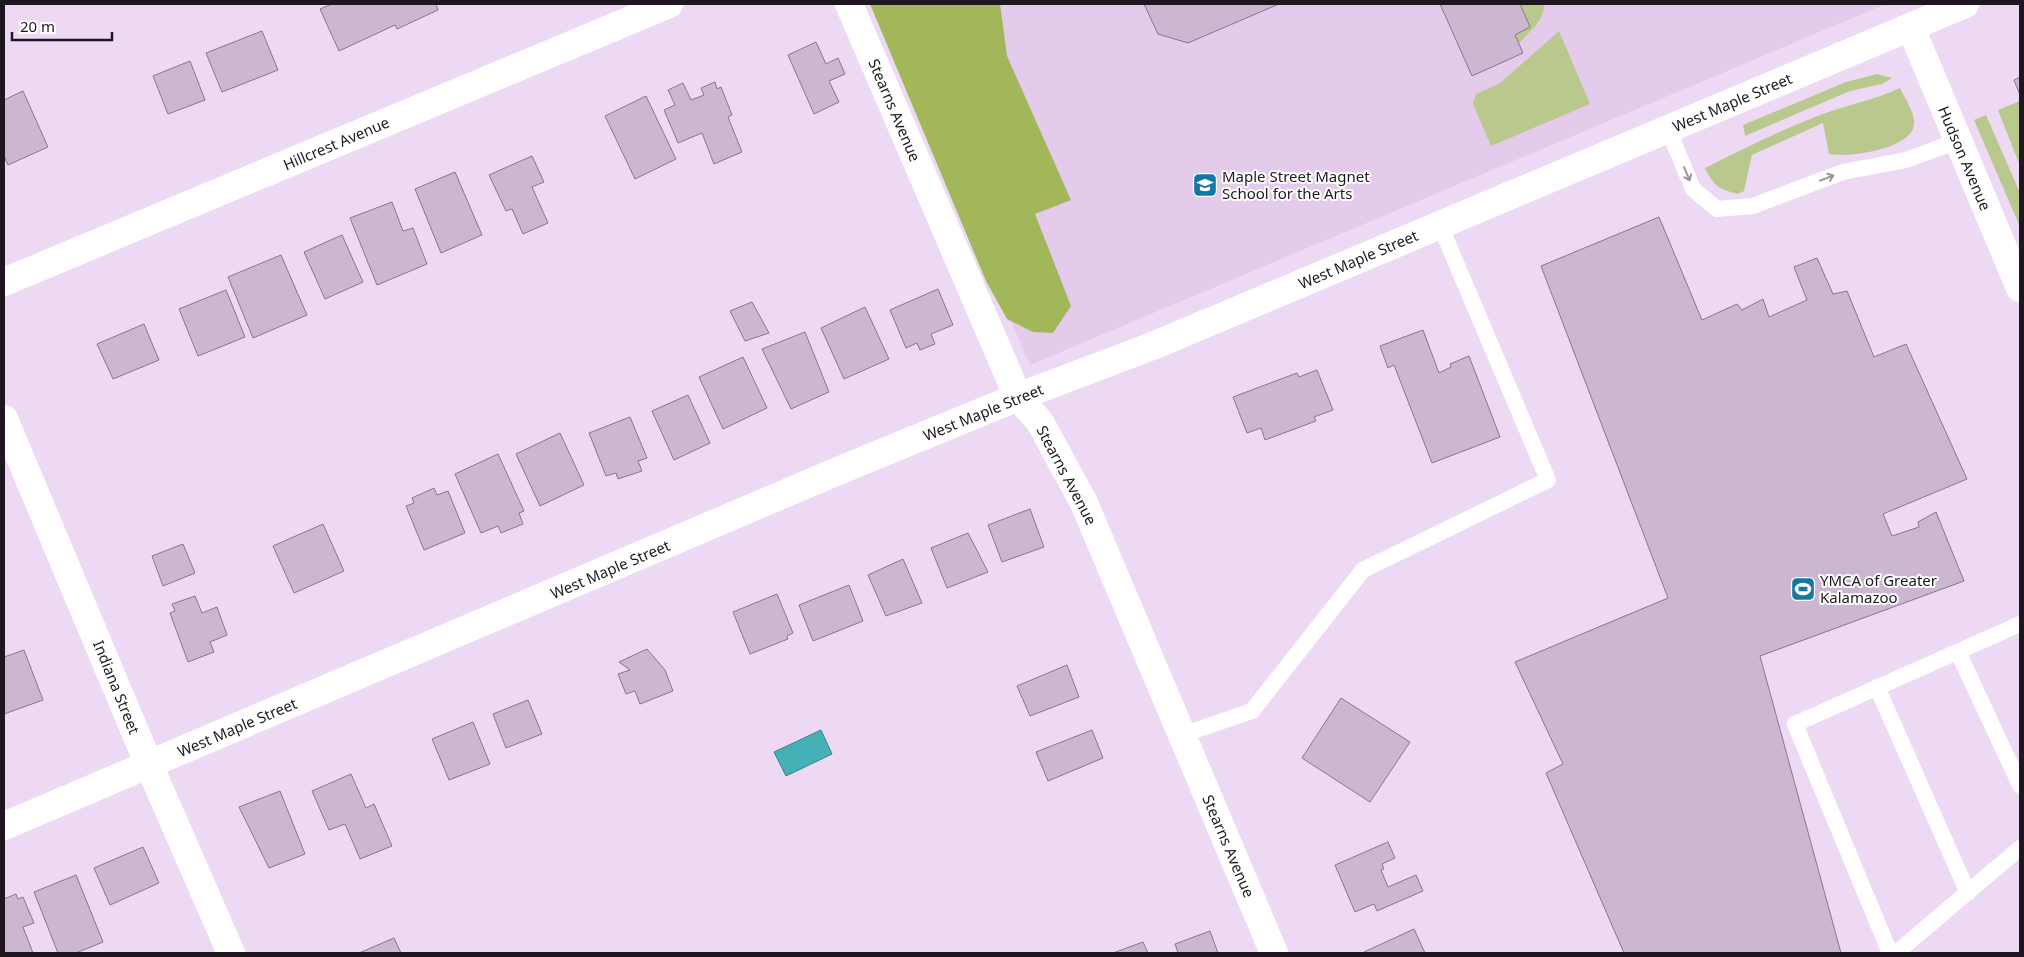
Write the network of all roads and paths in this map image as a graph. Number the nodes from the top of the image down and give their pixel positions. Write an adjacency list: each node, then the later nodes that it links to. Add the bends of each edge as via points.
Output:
1 (669, 4): 8 (street, Hillcrest Avenue)
2 (850, 4): 10 (street, Stearns Avenue)
3 (1965, 4): 4 (street, West Maple Street)
4 (1911, 28): 5 (street, West Maple Street); 6 (street, Hudson Avenue)
5 (1668, 129): 6 (lane, one-way to 6, via 1693,189 1718,209 1753,206 1843,172 1906,160); 7 (street, West Maple Street)
6 (1958, 141): 9 (street, Hudson Avenue)
7 (1440, 224): 10 (street, West Maple Street, via 1156,345); 15 (lane, via 1548,480 1363,570 1252,711)
8 (4, 282)
9 (2020, 288)
10 (1018, 397): 15 (street, Stearns Avenue, via 1040,422 1084,503); 16 (street, West Maple Street)
11 (4, 419): 16 (street, Indiana Street)
12 (2020, 624): 13 (lane)
13 (1958, 652): 14 (lane); 17 (lane)
14 (1877, 687): 20 (lane); 23 (lane, via 1795,724)
15 (1182, 735): 22 (street, Stearns Avenue)
16 (149, 765): 18 (street, West Maple Street); 21 (street, Indiana Street)
17 (2020, 785)
18 (4, 826)
19 (2020, 848): 20 (lane)
20 (1968, 893): 24 (lane)
21 (231, 953)
22 (1274, 953)
23 (1890, 953)
24 (1896, 953)

